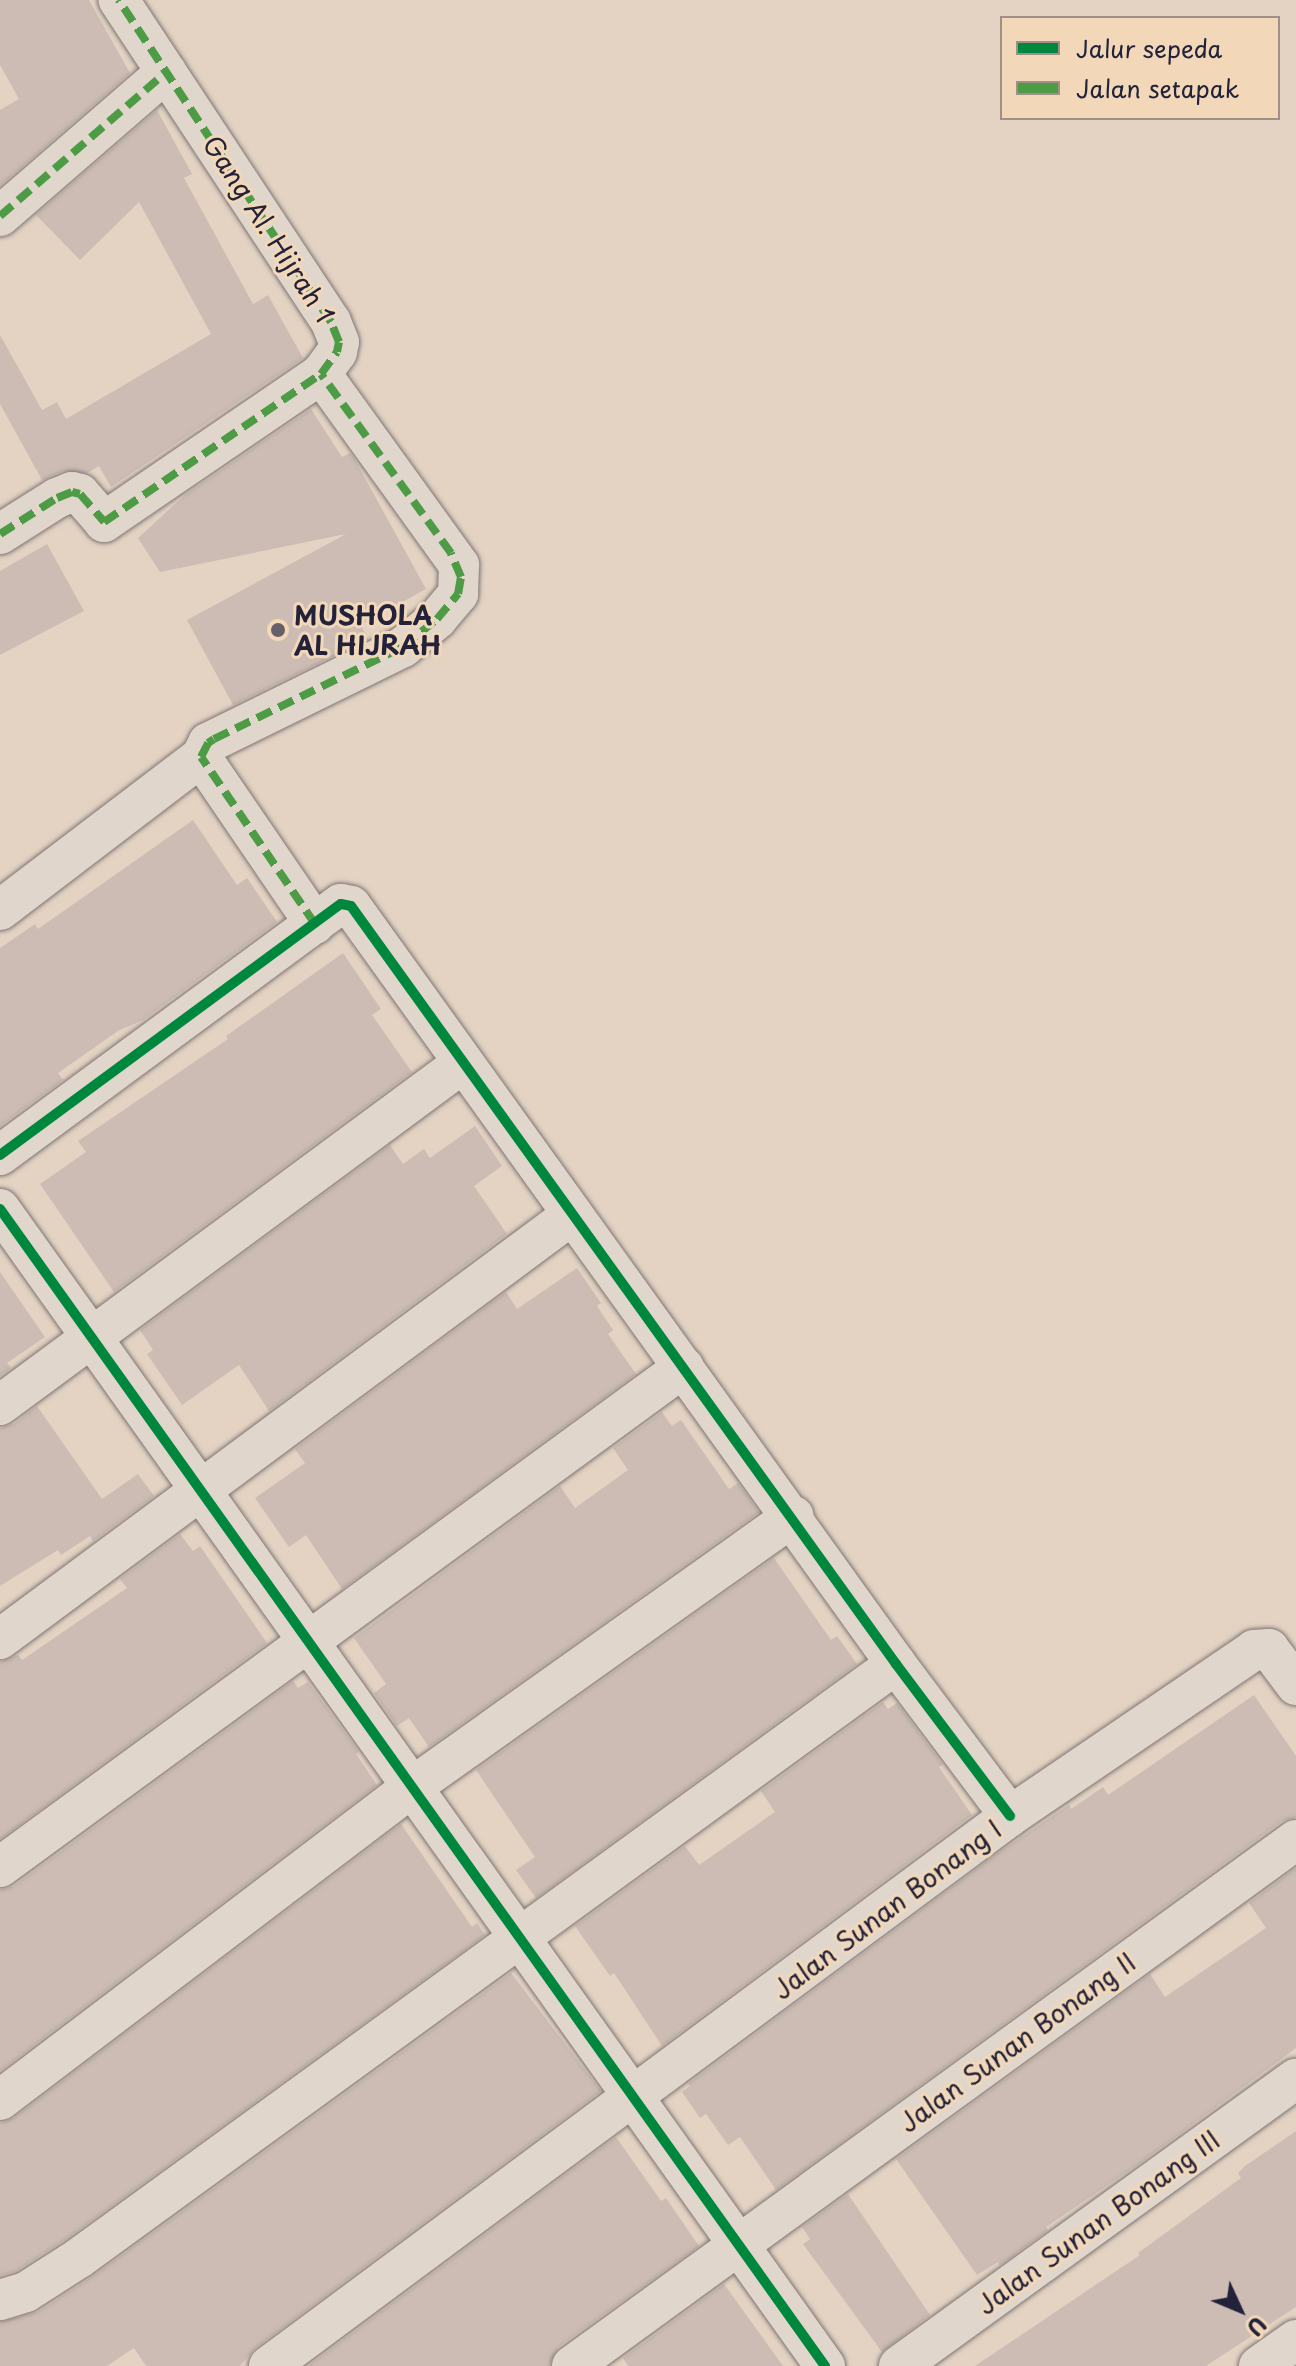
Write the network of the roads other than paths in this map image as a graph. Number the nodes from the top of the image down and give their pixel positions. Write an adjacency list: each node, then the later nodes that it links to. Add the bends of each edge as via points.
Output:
1 (119, 0): 2 (street, Gang Al. Hijrah 1)
2 (166, 72): 3 (street); 4 (street, Gang Al. Hijrah 1, via 331,322 339,342)
3 (0, 216)
4 (321, 374): 5 (street, Gang Al. Hijrah 1, via 104,522 80,494 72,492); 6 (street, via 459,565 458,594 403,647 214,739)
5 (0, 534)
6 (201, 757): 7 (street); 8 (street)
7 (0, 910)
8 (315, 924): 9 (street, via 341,904 351,906); 10 (street)
9 (463, 1063): 12 (street); 13 (street)
10 (0, 1155)
11 (0, 1209): 13 (street)
12 (573, 1214): 14 (street); 16 (street)
13 (91, 1338): 15 (street); 16 (street)
14 (684, 1367): 17 (street); 19 (street)
15 (0, 1405)
16 (200, 1490): 18 (street); 19 (street)
17 (793, 1516): 20 (street); 22 (street)
18 (0, 1639)
19 (308, 1642): 22 (street); 25 (street)
20 (896, 1664): 23 (street); 26 (street)
21 (1296, 1685): 23 (street, Jalan Sunan Bonang I, via 1269,1649 1254,1650)
22 (412, 1787): 26 (street); 29 (street)
23 (1010, 1816): 28 (street, Jalan Sunan Bonang I)
24 (1296, 1840): 30 (street, Jalan Sunan Bonang II)
25 (0, 1867)
26 (521, 1939): 28 (street); 31 (street, via 79,2258 26,2292)
27 (1296, 2079): 36 (street, Jalan Sunan Bonang III)
28 (632, 2099): 30 (street); 33 (street, Jalan Sunan Bonang I)
29 (0, 2100)
30 (739, 2244): 34 (street, Jalan Sunan Bonang II); 35 (street)
31 (0, 2300)
32 (1296, 2340): 37 (street)
33 (269, 2366)
34 (572, 2366)
35 (825, 2366)
36 (899, 2366)
37 (1259, 2366)

